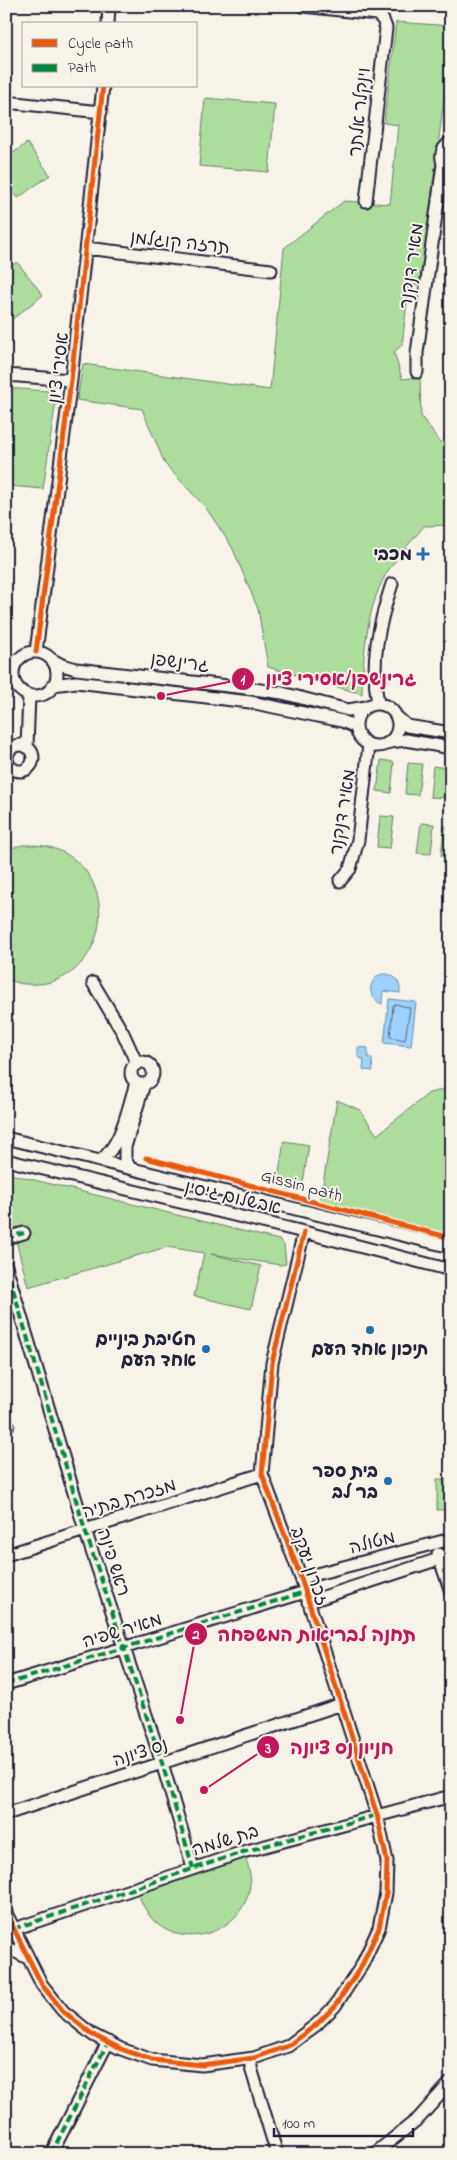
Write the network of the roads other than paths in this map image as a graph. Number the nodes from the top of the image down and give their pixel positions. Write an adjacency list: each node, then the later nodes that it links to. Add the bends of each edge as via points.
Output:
1 (109, 6): 3 (street)
2 (303, 6): 9 (street, וינקלר אלתר, via 377,14 386,28)
3 (108, 22)
4 (103, 88): 6 (street, אסירי ציון)
5 (6, 102): 6 (street)
6 (101, 112): 10 (street, אסירי ציון)
7 (451, 142): 8 (street, מאיר דנקנר, via 443,149 441,159)
8 (447, 168): 12 (street, מאיר דנקנר, via 417,353)
9 (366, 201)
10 (86, 248): 11 (street, תרזה קוגלמן); 14 (street, אסירי ציון)
11 (271, 270)
12 (417, 372)
13 (6, 375): 14 (street)
14 (70, 380): 16 (street, אסירי ציון)
15 (392, 584): 22 (street, via 376,638 374,685)
16 (36, 652): 17 (street); 18 (street, via 28,653)
17 (51, 659): 20 (street, via 57,672); 23 (street, גרינשפן, via 76,669 282,693 348,710)
18 (11, 664): 19 (street)
19 (11, 683): 21 (street)
20 (54, 685): 21 (street, via 44,693); 25 (street, גרינשפן, via 76,682 250,702 342,721)
21 (29, 695): 29 (street)
22 (378, 704): 23 (street); 24 (street, via 387,706)
23 (366, 707): 25 (street, via 358,716)
24 (397, 717): 26 (street, via 408,726); 27 (street, via 396,734)
25 (356, 727): 28 (street, via 363,741)
26 (451, 733)
27 (390, 742): 28 (street); 30 (street, via 406,740)
28 (369, 745): 32 (street, מאיר דנקנר, via 358,840 350,869)
29 (26, 747): 31 (street, via 13,748 8,755); 31 (street, via 33,756 29,768 16,770)
30 (451, 748)
31 (8, 764)
32 (340, 881)
33 (93, 983): 34 (street, via 124,1033)
34 (137, 1064): 35 (street, via 131,1073); 35 (street, via 148,1064 153,1070 150,1081)
35 (140, 1084): 38 (street, via 117,1144); 39 (street, via 125,1147 125,1159)
36 (6, 1138): 38 (street, אבשלום גיסין)
37 (6, 1160): 40 (street, אבשלום גיסין)
38 (100, 1161): 39 (street, אבשלום גיסין)
39 (130, 1168): 43 (street, אבשלום גיסין)
40 (304, 1232): 45 (street, אבשלום גיסין); 46 (street, זכרון יעקב, via 272,1363)
41 (24, 1233): 42 (street)
42 (6, 1238)
43 (451, 1247)
44 (6, 1266): 47 (street, ראש פינה)
45 (449, 1270)
46 (262, 1474): 47 (street, מזכרת בתיה); 52 (street, זכרון יעקב)
47 (85, 1530): 50 (street, מזכרת בתיה); 55 (street, ראש פינה)
48 (451, 1539): 49 (street, מטולה)
49 (434, 1543): 51 (street); 52 (street, מטולה)
50 (6, 1555)
51 (445, 1557): 53 (street); 54 (street, מטולה)
52 (301, 1578): 54 (street, זכרון יעקב)
53 (451, 1592)
54 (307, 1596): 55 (street, מאיר שפיה); 57 (street, זכרון יעקב)
55 (124, 1647): 56 (street, מאיר שפיה); 58 (street, ראש פינה)
56 (6, 1684)
57 (342, 1704): 58 (street, נס ציונה); 61 (street, זכרון יעקב)
58 (162, 1763): 60 (street, נס ציונה); 62 (street, ראש פינה)
59 (451, 1796): 61 (street, בת שלמה)
60 (6, 1814)
61 (377, 1815): 62 (street, בת שלמה); 68 (street, זכרון יעקב, via 387,1862 386,1893 379,1928 362,1965 335,2006 316,2026 288,2046)
62 (193, 1868): 64 (street, בת שלמה)
63 (6, 1912): 64 (street, זכרון יעקב)
64 (10, 1930): 66 (street, זכרון יעקב)
65 (6, 1947): 66 (street)
66 (27, 1958): 67 (street, זכרון יעקב, via 42,1985 63,2011 93,2035)
67 (108, 2042): 68 (street, זכרון יעקב, via 152,2060 202,2065); 70 (street)
68 (249, 2062): 71 (street)
69 (451, 2082): 72 (street, via 419,2118)
70 (51, 2154)
71 (277, 2154)
72 (374, 2154)

